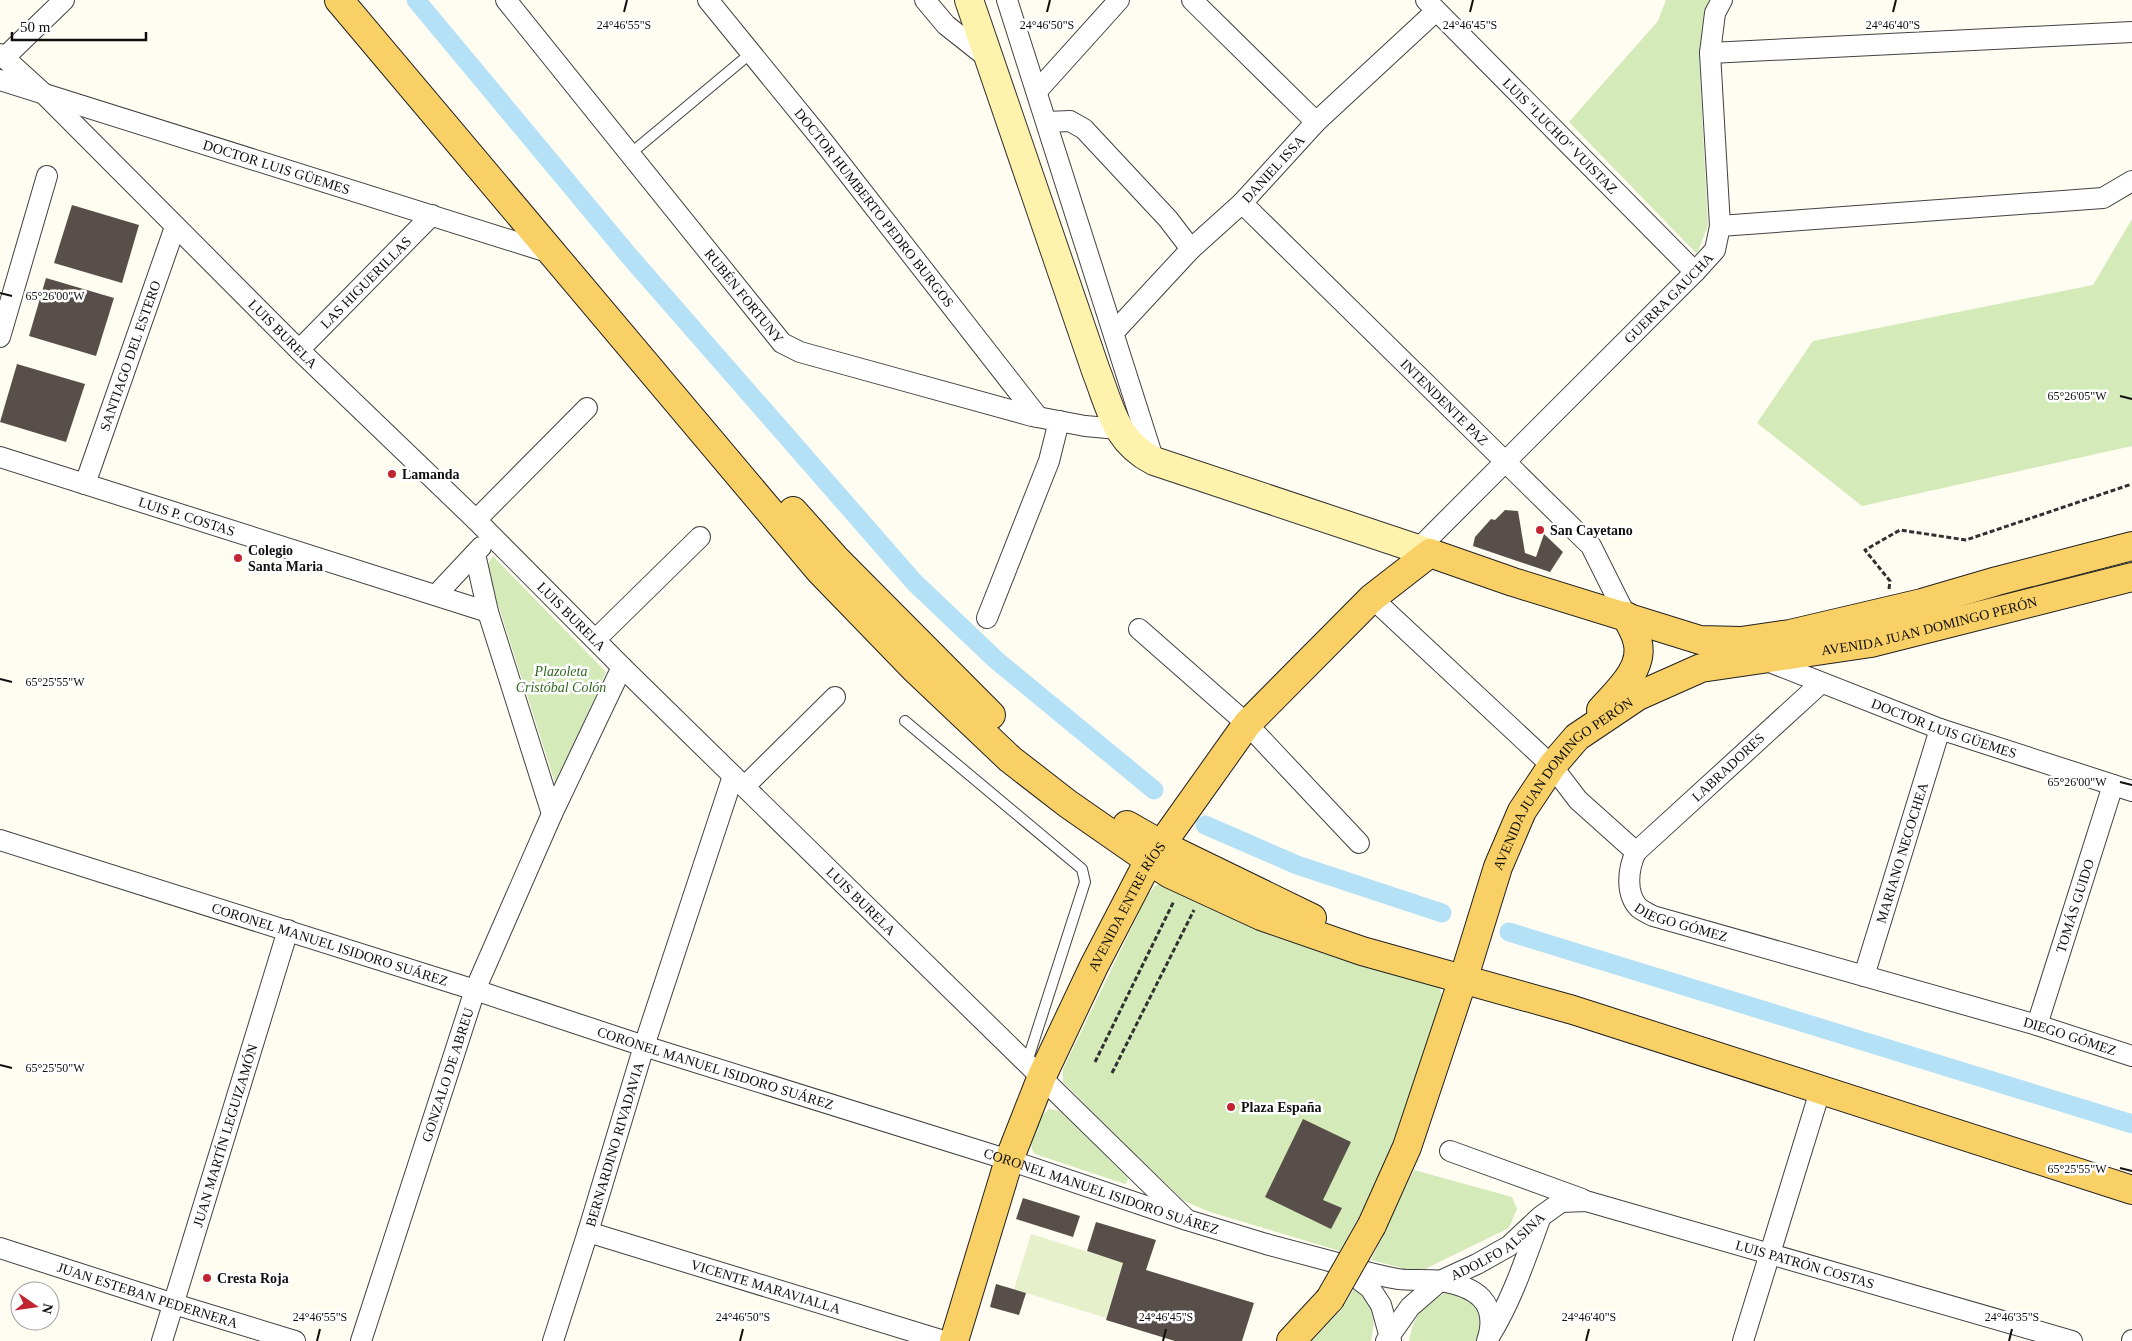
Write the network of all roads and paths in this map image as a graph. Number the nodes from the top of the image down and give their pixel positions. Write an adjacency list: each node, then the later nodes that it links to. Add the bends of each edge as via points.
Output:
1 (64, 0): 16 (street)
2 (339, 0): 31 (main road)
3 (357, 0): 76 (main road, via 662,363 835,558 1022,747 1132,830)
4 (506, 0): 23 (street, RUBÉN FORTUNY)
5 (708, 0): 14 (street, DOCTOR HUMBERTO PEDRO BURGOS)
6 (925, 0): 17 (street, via 946,25)
7 (969, 0): 17 (main road)
8 (1007, 0): 19 (street)
9 (1119, 0): 19 (street)
10 (1192, 0): 22 (street)
11 (1722, 0): 15 (street, GUERRA GAUCHA, via 1715,13)
12 (1431, 6): 22 (street, DANIEL ISSA); 32 (street, LUIS "LUCHO" VUISTAZ)
13 (2132, 32): 15 (street)
14 (751, 53): 23 (lane); 37 (street, DOCTOR HUMBERTO PEDRO BURGOS)
15 (1710, 53): 28 (street, GUERRA GAUCHA)
16 (2, 56): 20 (street, LUIS BURELA)
17 (989, 59): 39 (main road)
18 (0, 80): 20 (street, DOCTOR LUIS GÜEMES)
19 (1037, 90): 21 (street)
20 (44, 94): 27 (street, DOCTOR LUIS GÜEMES); 29 (street, LUIS BURELA)
21 (1047, 122): 30 (street, via 1070,121 1084,128 1168,219); 33 (street)
22 (1316, 122): 26 (street, DANIEL ISSA)
23 (630, 154): 37 (street, RUBÉN FORTUNY, via 782,343 800,352)
24 (47, 176): 34 (street)
25 (2131, 182): 28 (street, via 2103,198)
26 (1242, 203): 30 (street, DANIEL ISSA); 42 (street, INTENDENTE PAZ)
27 (432, 215): 31 (street, DOCTOR LUIS GÜEMES); 35 (street, LAS HIGUERILLAS)
28 (1720, 226): 32 (street, GUERRA GAUCHA, via 1715,250)
29 (176, 227): 35 (street, LUIS BURELA); 43 (street, SANTIAGO DEL ESTERO)
30 (1191, 249): 33 (street, DANIEL ISSA)
31 (554, 254): 76 (main road, via 820,571 914,668 1010,758 1068,804)
32 (1695, 272): 42 (street, GUERRA GAUCHA)
33 (1114, 332): 41 (street)
34 (0, 337)
35 (299, 350): 45 (street, LUIS BURELA)
36 (587, 408): 45 (street)
37 (1038, 417): 38 (street, RUBÉN FORTUNY)
38 (1060, 421): 39 (street, RUBÉN FORTUNY); 57 (street, via 1049,462)
39 (1119, 429): 41 (main road, via 1138,453)
40 (0, 457): 43 (street, LUIS P. COSTAS)
41 (1154, 461): 49 (main road)
42 (1506, 461): 49 (street, GUERRA GAUCHA); 56 (street, INTENDENTE PAZ, via 1592,546)
43 (85, 484): 52 (street, LUIS P. COSTAS)
44 (2132, 484): 55 (path, via 1966,540 1900,530 1865,550 1890,581)
45 (476, 520): 46 (street, LUIS BURELA)
46 (491, 534): 50 (street); 59 (street, LUIS BURELA)
47 (700, 536): 59 (street)
48 (2132, 546): 55 (main road, AVENIDA JUAN DOMINGO PERÓN)
49 (1423, 552): 53 (main road, AVENIDA ENTRE RÍOS); 56 (main road, AVENIDA JUAN DOMINGO PERÓN)
50 (475, 554): 52 (street); 54 (street)
51 (2132, 577): 60 (main road, AVENIDA JUAN DOMINGO PERÓN, via 1871,643)
52 (436, 595): 54 (street, LUIS P. COSTAS)
53 (1372, 598): 65 (main road, AVENIDA ENTRE RÍOS); 68 (street)
54 (488, 612): 72 (street)
55 (1886, 612): 56 (main road, AVENIDA JUAN DOMINGO PERÓN, via 1742,642 1700,640)
56 (1626, 616): 67 (main road, via 1638,642 1638,660)
57 (987, 618)
58 (1139, 629): 65 (street)
59 (596, 639): 61 (street, LUIS BURELA)
60 (1760, 658): 62 (street, DOCTOR LUIS GÜEMES); 67 (main road, AVENIDA JUAN DOMINGO PERÓN, via 1701,668 1656,686)
61 (622, 667): 69 (street, LUIS BURELA); 72 (street, GONZALO DE ABREU)
62 (1821, 682): 66 (street, DOCTOR LUIS GÜEMES); 75 (street, LABRADORES)
63 (835, 697): 69 (street, BERNARDINO RIVADAVIA)
64 (905, 720): 87 (lane, via 1082,869 1084,882)
65 (1247, 724): 74 (street); 76 (main road, AVENIDA ENTRE RÍOS)
66 (1940, 729): 70 (street, DOCTOR LUIS GÜEMES); 81 (street, MARIANO NECOCHEA)
67 (1577, 737): 68 (main road, AVENIDA JUAN DOMINGO PERÓN)
68 (1552, 766): 75 (street, via 1578,800); 80 (main road, AVENIDA JUAN DOMINGO PERÓN, via 1522,811 1498,868)
69 (739, 781): 84 (street, BERNARDINO RIVADAVIA); 87 (street, LUIS BURELA)
70 (2113, 785): 71 (street, DOCTOR LUIS GÜEMES); 83 (street, TOMÁS GUIDO)
71 (2132, 792)
72 (552, 814): 82 (street, GONZALO DE ABREU)
73 (0, 840): 79 (street, CORONEL MANUEL ISIDORO SUÁREZ)
74 (1359, 843)
75 (1636, 852): 81 (street, DIEGO GÓMEZ, via 1630,864 1630,891 1639,908 1653,916)
76 (1156, 853): 80 (main road, via 1170,874 1260,916 1362,951); 87 (main road, AVENIDA ENTRE RÍOS)
77 (1174, 901): 86 (path)
78 (1194, 910): 88 (path)
79 (288, 930): 82 (street, CORONEL MANUEL ISIDORO SUÁREZ); 102 (street, JUAN MARTÍN LEGUIZAMÓN)
80 (1466, 971): 89 (main road, via 1572,1010); 92 (main road, via 1570,1001); 110 (main road, AVENIDA JUAN DOMINGO PERÓN, bridge, via 1407,1147 1372,1225 1330,1299)
81 (1864, 976): 83 (street, DIEGO GÓMEZ)
82 (475, 990): 84 (street, CORONEL MANUEL ISIDORO SUÁREZ); 106 (street, GONZALO DE ABREU)
83 (2037, 1025): 85 (street, DIEGO GÓMEZ)
84 (644, 1046): 91 (street, CORONEL MANUEL ISIDORO SUÁREZ); 97 (street, BERNARDINO RIVADAVIA)
85 (2132, 1056)
86 (1095, 1062)
87 (1034, 1069): 91 (main road, AVENIDA ENTRE RÍOS); 96 (street, LUIS BURELA)
88 (1112, 1073)
89 (1820, 1091): 93 (main road); 99 (street)
90 (1450, 1151): 94 (street)
91 (1009, 1160): 96 (street, CORONEL MANUEL ISIDORO SUÁREZ); 109 (main road, AVENIDA ENTRE RÍOS)
92 (2132, 1181)
93 (2132, 1190)
94 (1586, 1201): 95 (street, LUIS PATRÓN COSTAS, via 1561,1202); 99 (street, LUIS PATRÓN COSTAS)
95 (1540, 1217): 101 (street, ADOLFO ALSINA, via 1509,1246); 111 (street, ADOLFO ALSINA, via 1515,1287)
96 (1187, 1220): 100 (street, CORONEL MANUEL ISIDORO SUÁREZ)
97 (588, 1232): 107 (street, BERNARDINO RIVADAVIA); 108 (street, VICENTE MARAVIALLA)
98 (0, 1248): 102 (street, JUAN ESTEBAN PEDERNERA)
99 (1770, 1254): 112 (street); 113 (street, LUIS PATRÓN COSTAS)
100 (1337, 1263): 101 (street, ADOLFO ALSINA, via 1399,1279); 103 (street, CORONEL MANUEL ISIDORO SUÁREZ, via 1370,1288 1381,1305)
101 (1440, 1281): 103 (street, ADOLFO ALSINA, via 1410,1307); 111 (street, ADOLFO ALSINA, via 1478,1293 1489,1309 1491,1323)
102 (174, 1304): 104 (street, JUAN MARTÍN LEGUIZAMÓN); 105 (street, JUAN ESTEBAN PEDERNERA)
103 (1389, 1338)
104 (162, 1341)
105 (295, 1341)
106 (360, 1341)
107 (554, 1341)
108 (944, 1341)
109 (954, 1341)
110 (1291, 1341)
111 (1487, 1341)
112 (1743, 1341)
113 (2072, 1341)

